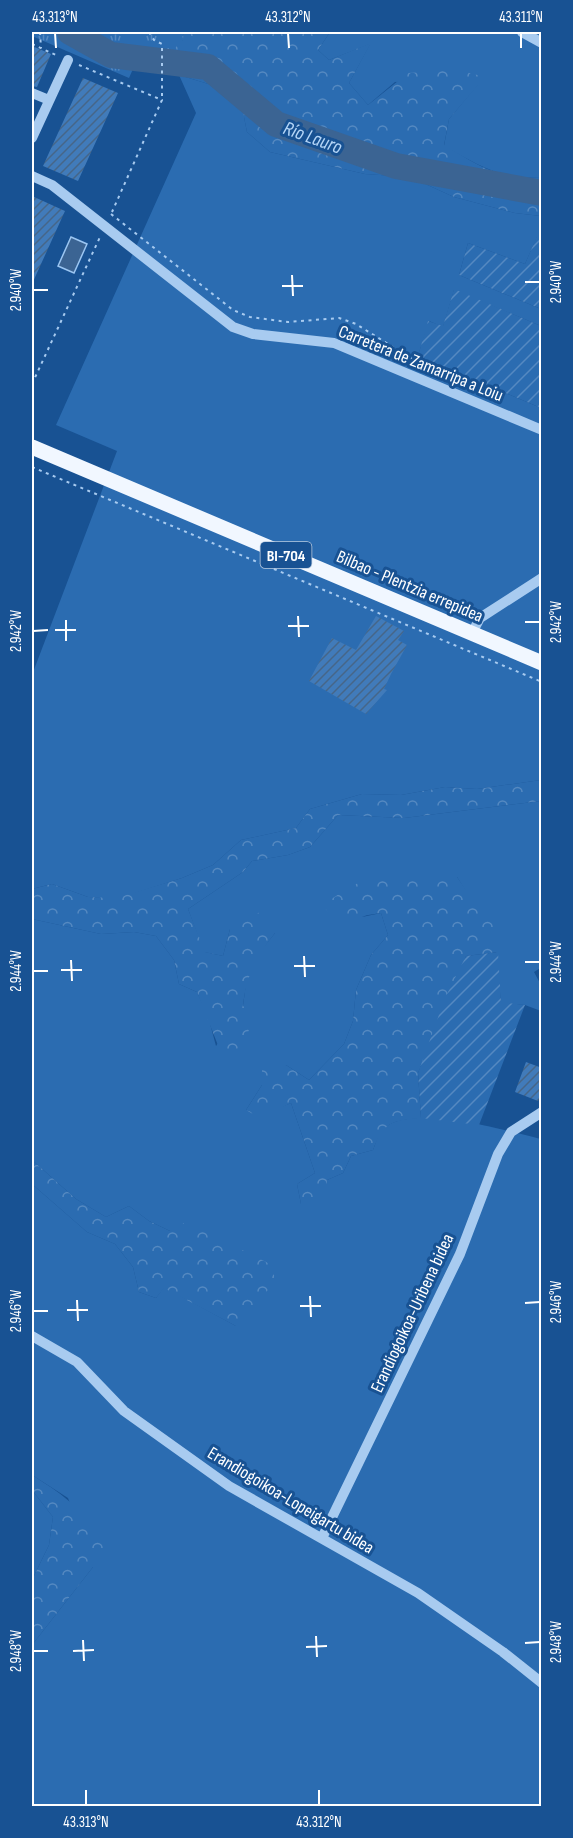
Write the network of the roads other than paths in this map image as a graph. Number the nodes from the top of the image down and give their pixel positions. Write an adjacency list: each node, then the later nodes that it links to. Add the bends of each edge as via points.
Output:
1 (522, 32): 2 (street)
2 (542, 44)
3 (68, 60): 5 (street)
4 (32, 93): 5 (street)
5 (49, 100): 6 (street)
6 (32, 138)
7 (32, 176): 8 (street, Carretera de Zamarripa a Loiu, via 52,184 233,327 254,334 334,343)
8 (542, 430)
9 (32, 447): 11 (main road, Bilbao - Plentzia errepidea / BI-704)
10 (542, 578): 11 (street, via 480,618)
11 (472, 633): 12 (main road, Bilbao - Plentzia errepidea / BI-704)
12 (542, 663)
13 (542, 1112): 15 (street, Erandiogoikoa-Uribena bidea, via 511,1132 498,1154 460,1254)
14 (32, 1336): 15 (street, Erandiogoikoa-Lopeigartu bidea, via 77,1362 124,1411 229,1486)
15 (322, 1538): 16 (street, Erandiogoikoa-Lopeigartu bidea, via 418,1593)
16 (542, 1683)

